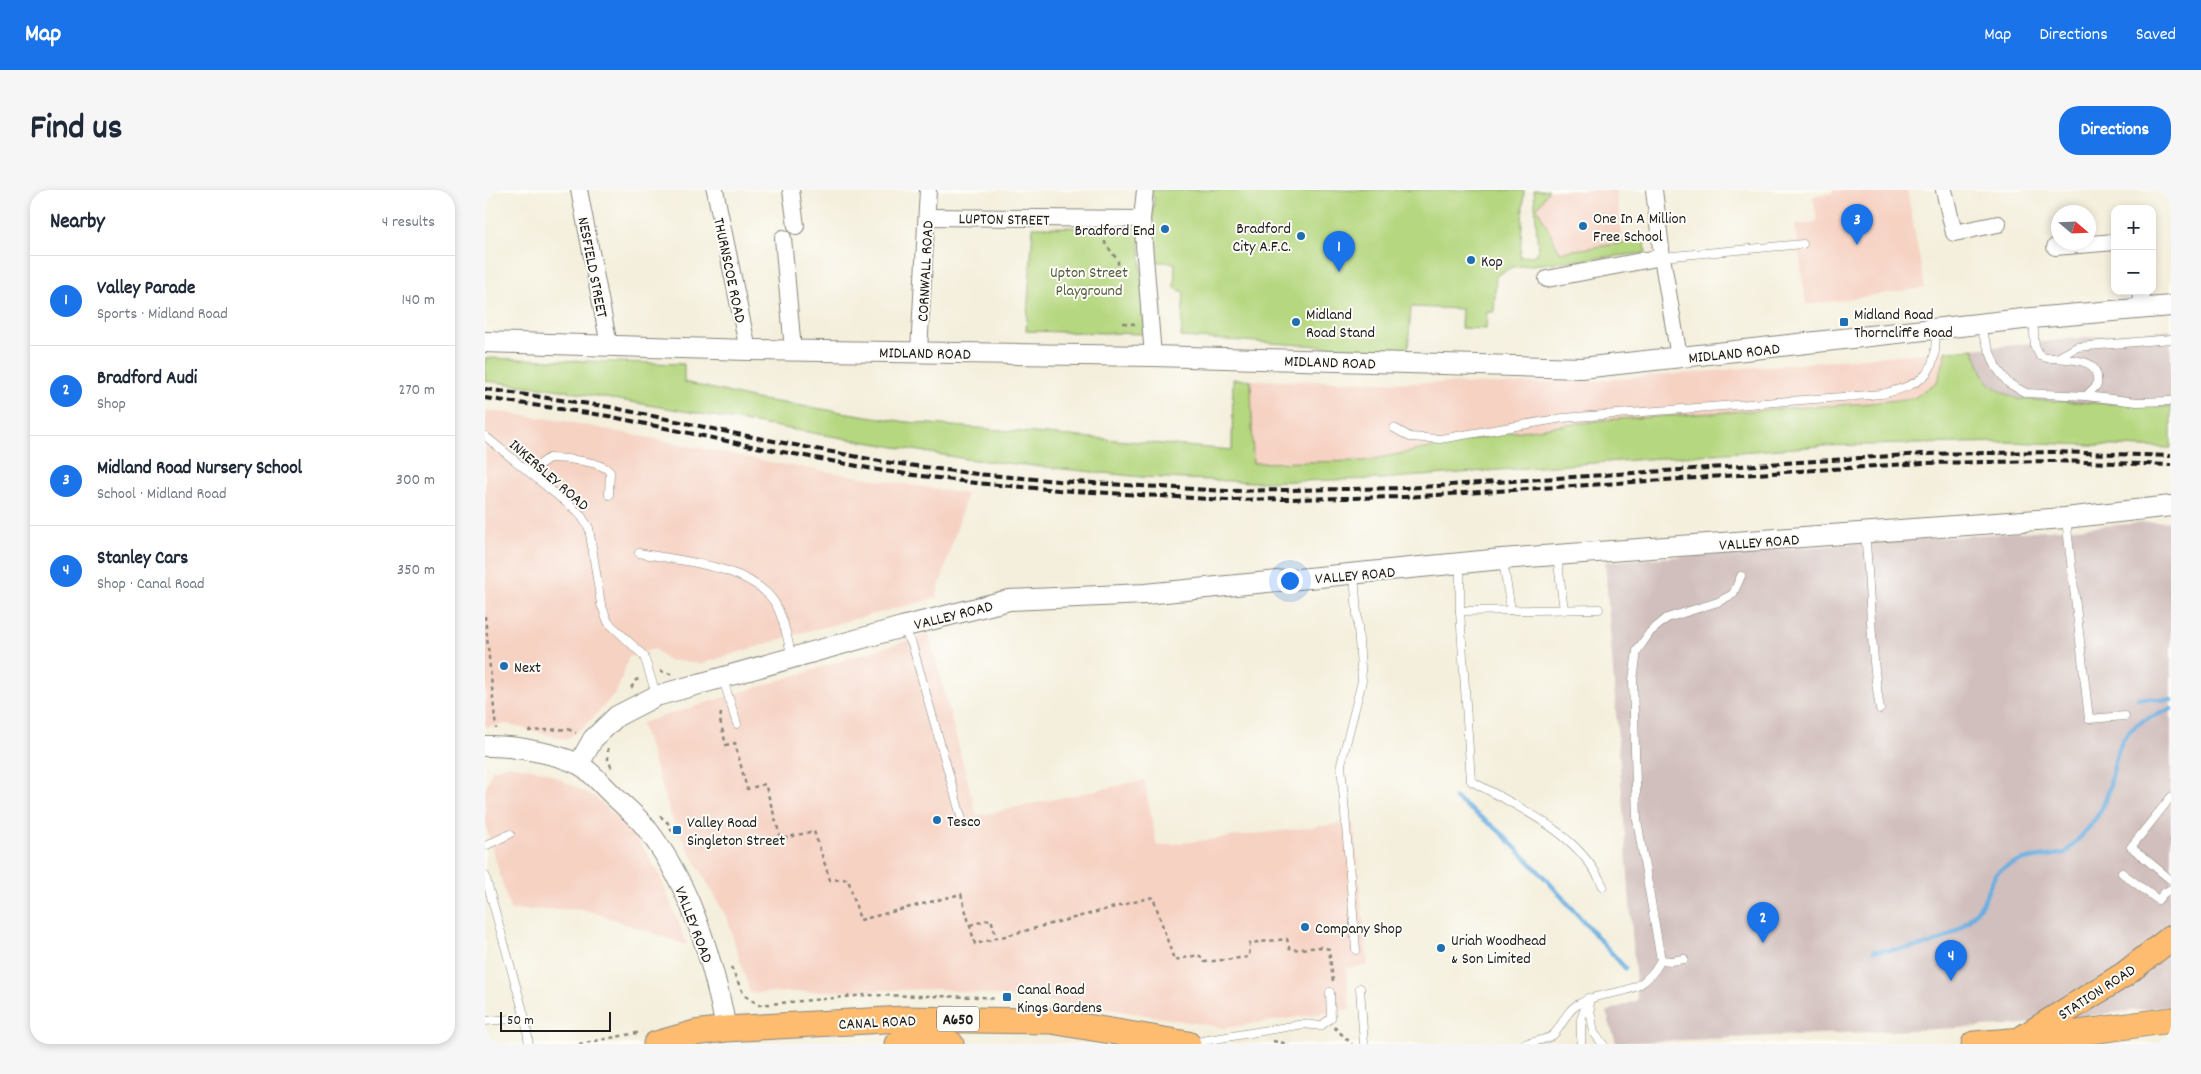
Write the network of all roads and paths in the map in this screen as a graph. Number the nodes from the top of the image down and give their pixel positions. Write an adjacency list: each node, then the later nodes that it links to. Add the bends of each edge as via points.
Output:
1 (579, 190): 27 (street, NESFIELD STREET)
2 (715, 190): 28 (street, THURNSCOE ROAD)
3 (791, 190): 12 (street)
4 (928, 190): 8 (street, CORNWALL ROAD)
5 (1145, 190): 10 (street)
6 (1654, 190): 17 (street)
7 (1944, 190): 11 (street, via 1954,234)
8 (927, 216): 9 (street, LUPTON STREET); 30 (street, CORNWALL ROAD)
9 (1107, 219): 10 (street, LUPTON STREET); 18 (path, via 1105,243 1117,256)
10 (1142, 220): 31 (street)
11 (1998, 224)
12 (796, 226)
13 (783, 238): 29 (street)
14 (2111, 243): 16 (street)
15 (1803, 244): 17 (lane)
16 (2063, 251)
17 (1662, 257): 19 (street); 32 (street)
18 (1118, 275)
19 (1547, 279)
20 (2141, 300): 21 (street, MIDLAND ROAD); 22 (street, MIDLAND ROAD)
21 (2171, 306)
22 (2032, 318): 23 (street, MIDLAND ROAD); 33 (lane, via 2035,347 2040,356)
23 (1979, 324): 24 (street, MIDLAND ROAD); 34 (lane, via 1996,367 2008,384 2026,393)
24 (1935, 330): 32 (street, MIDLAND ROAD); 36 (lane, via 1937,352 1930,369 1914,385 1882,394 1563,418 1440,439 1410,438)
25 (2171, 339): 33 (lane, via 2077,347)
26 (485, 342): 27 (street, MIDLAND ROAD)
27 (609, 345): 28 (street, MIDLAND ROAD)
28 (748, 350): 29 (street, MIDLAND ROAD)
29 (793, 350): 30 (street, MIDLAND ROAD)
30 (919, 351): 31 (street, MIDLAND ROAD)
31 (1153, 356): 32 (street, MIDLAND ROAD, via 1582,368)
32 (1679, 358)
33 (2057, 358): 34 (lane, via 2086,362 2095,368 2097,385)
34 (2086, 396): 35 (lane, via 2137,402)
35 (2171, 401)
36 (1394, 428)
37 (485, 436): 38 (lane, INKERSLEY ROAD)
38 (529, 472): 39 (lane, via 549,458 597,464 610,472); 57 (lane, INKERSLEY ROAD, via 580,514 589,528 601,604 608,622 644,656)
39 (609, 495)
40 (2171, 506): 41 (street, VALLEY ROAD)
41 (2065, 518): 42 (street, VALLEY ROAD); 60 (lane, via 2089,719)
42 (1865, 533): 44 (street, VALLEY ROAD); 59 (lane, via 1874,675)
43 (639, 553): 55 (lane, via 731,571 752,581 776,605)
44 (1557, 556): 45 (street, VALLEY ROAD); 51 (lane)
45 (1502, 559): 46 (street, VALLEY ROAD); 50 (lane)
46 (1460, 564): 47 (street, VALLEY ROAD); 52 (lane)
47 (1354, 574): 54 (street, VALLEY ROAD, via 1145,594 1009,600); 81 (lane, via 1362,681 1341,764)
48 (1741, 576): 83 (lane, via 1733,594 1667,618 1637,651 1633,680 1637,820)
49 (1599, 609): 51 (lane)
50 (1511, 610): 51 (lane); 52 (lane)
51 (1564, 610)
52 (1460, 611): 76 (lane, via 1471,781 1531,813 1580,849)
53 (485, 616): 64 (path, via 493,710)
54 (902, 627): 55 (street, VALLEY ROAD); 69 (lane, via 912,644)
55 (792, 658): 56 (street, VALLEY ROAD)
56 (722, 677): 57 (street, VALLEY ROAD); 61 (lane)
57 (657, 696): 63 (street, VALLEY ROAD, via 617,716)
58 (720, 709): 78 (path, via 719,720 726,745 735,743 747,789 765,784 781,839 814,831 830,880 848,879 861,920 961,894)
59 (1880, 710)
60 (2125, 716)
61 (737, 724)
62 (524, 731): 63 (path, via 568,729)
63 (593, 739): 65 (street, VALLEY ROAD); 66 (path, via 609,743 608,758)
64 (492, 746): 65 (street, VALLEY ROAD, via 531,750)
65 (579, 764): 94 (street, VALLEY ROAD, via 647,828 677,876 702,932 720,996)
66 (614, 774)
67 (2171, 797): 75 (lane, via 2131,847)
68 (656, 811): 71 (path, via 668,823)
69 (962, 820)
70 (510, 834): 72 (lane)
71 (676, 841)
72 (485, 846)
73 (2123, 873): 77 (lane, via 2158,900)
74 (485, 875): 90 (lane)
75 (2171, 880)
76 (1603, 886)
77 (2171, 890)
78 (971, 925): 80 (path, via 991,919); 80 (path, via 975,944)
79 (2171, 938): 97 (main road, STATION ROAD)
80 (997, 939): 85 (path, via 1153,897 1174,960 1199,954 1205,962 1249,957 1250,943 1287,939 1290,950 1329,949)
81 (1356, 950)
82 (1684, 959): 83 (lane)
83 (1661, 960): 88 (lane, via 1653,975 1638,985 1616,994)
84 (731, 966): 89 (path, via 744,996 759,1005 865,995)
85 (1333, 982)
86 (1360, 988): 106 (lane)
87 (1330, 992): 103 (lane, via 1331,1018 1321,1026 1304,1024)
88 (1588, 998): 107 (lane, via 1572,1008 1553,1036); 108 (lane, via 1581,1019); 109 (lane, via 1594,1033)
89 (1001, 1000)
90 (525, 1018): 92 (lane); 98 (lane)
91 (2171, 1020): 97 (main road)
92 (485, 1022)
93 (1338, 1022): 105 (path, via 1334,1027)
94 (727, 1037): 95 (main road, CANAL ROAD / A650, via 695,1033); 103 (main road, CANAL ROAD / A650, via 904,1019 1051,1021)
95 (650, 1038): 100 (path)
96 (1270, 1041): 104 (path)
97 (2030, 1041): 110 (main road)
98 (529, 1043)
99 (921, 1043): 101 (main road, CANAL ROAD / A650); 102 (main road, CANAL ROAD / A650)
100 (579, 1044)
101 (897, 1044)
102 (951, 1044)
103 (1188, 1044)
104 (1289, 1044)
105 (1352, 1044)
106 (1364, 1044)
107 (1524, 1044)
108 (1581, 1044)
109 (1603, 1044)
110 (1974, 1044)

